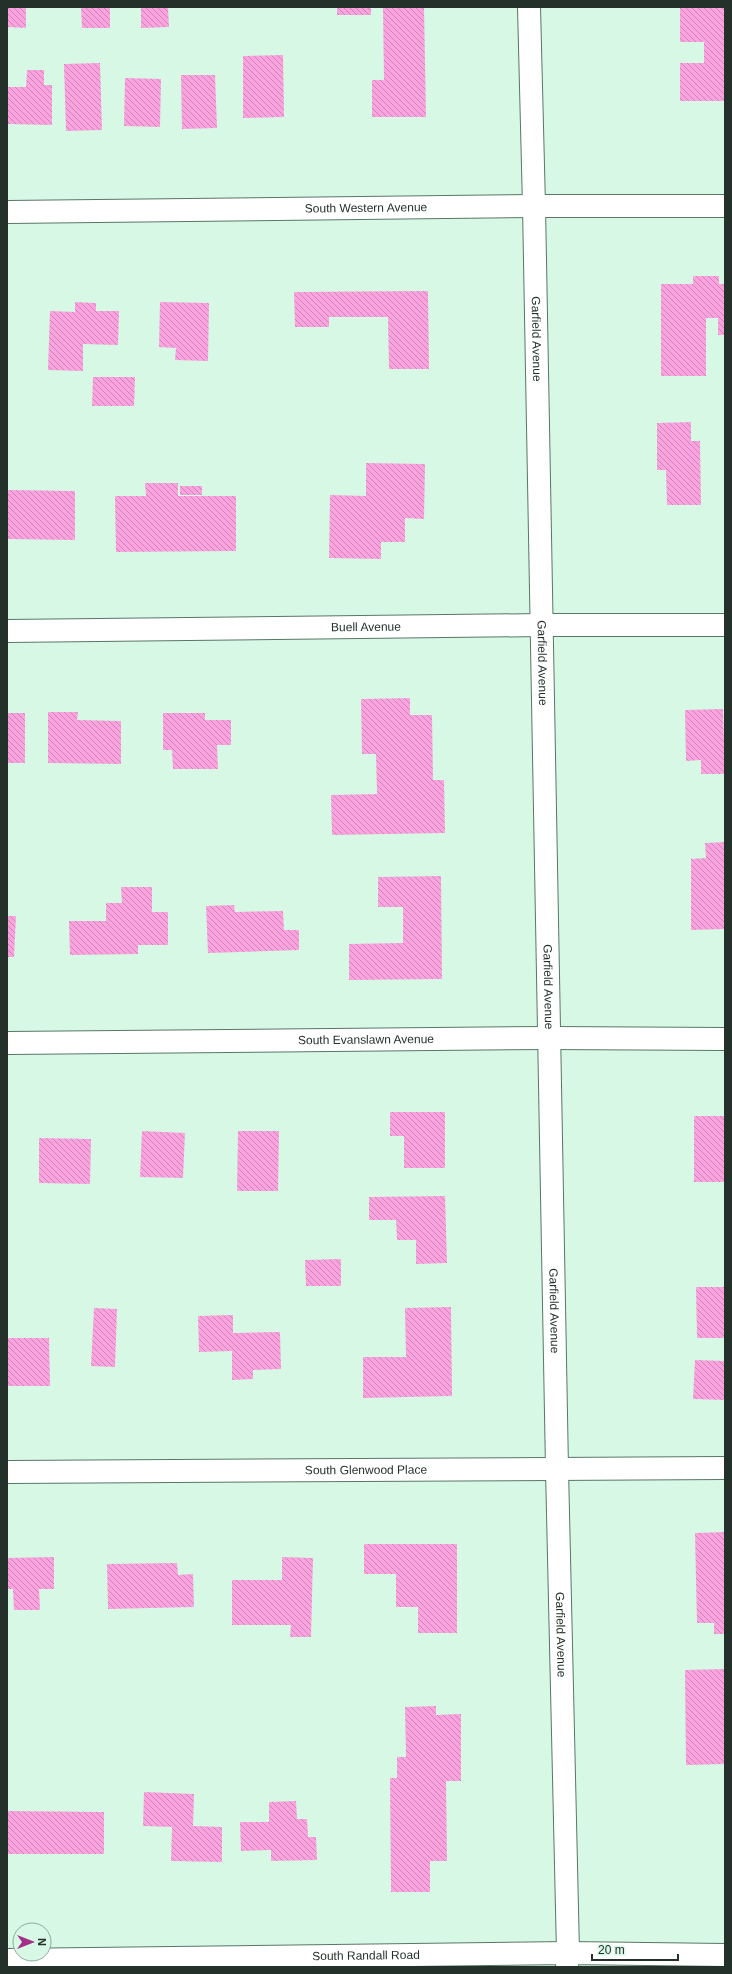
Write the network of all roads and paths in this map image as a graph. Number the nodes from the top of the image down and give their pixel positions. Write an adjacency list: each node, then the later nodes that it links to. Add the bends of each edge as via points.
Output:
1 (529, 7): 2 (street, Garfield Avenue)
2 (534, 206): 3 (street, South Western Avenue); 4 (street, South Western Avenue); 5 (street, Garfield Avenue)
3 (725, 206)
4 (7, 212)
5 (542, 625): 6 (street, Buell Avenue); 7 (street, Buell Avenue); 8 (street, Garfield Avenue)
6 (725, 625)
7 (7, 631)
8 (548, 1038): 9 (street, South Evanslawn Avenue); 10 (street, South Evanslawn Avenue); 12 (street, Garfield Avenue)
9 (725, 1039)
10 (7, 1043)
11 (725, 1468): 12 (street, South Glenwood Place)
12 (556, 1469): 13 (street, South Glenwood Place); 16 (street, Garfield Avenue)
13 (7, 1472)
14 (725, 1955): 16 (street, South Randall Road)
15 (7, 1960): 16 (street, South Randall Road)
16 (568, 1960)

